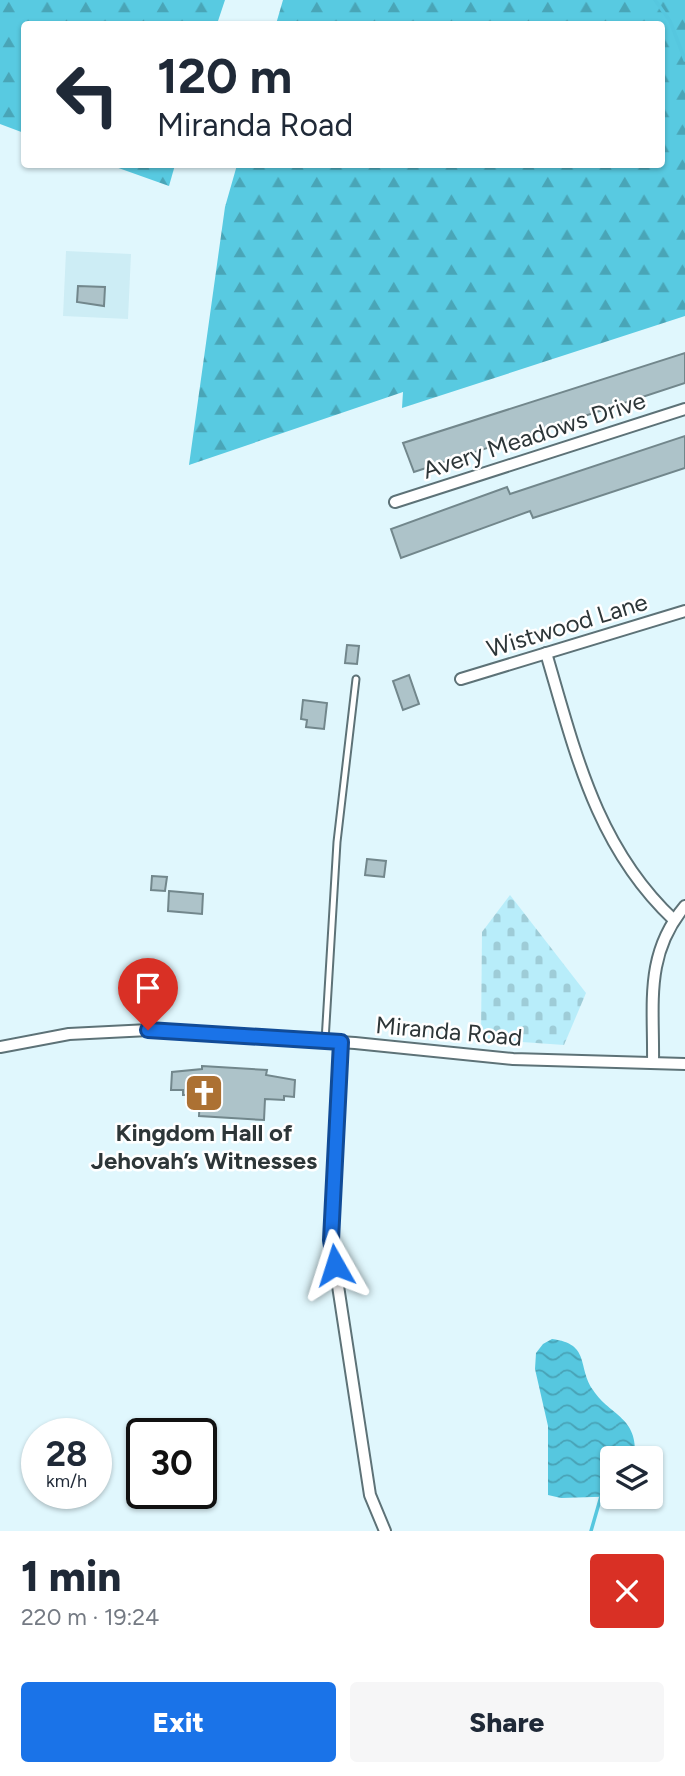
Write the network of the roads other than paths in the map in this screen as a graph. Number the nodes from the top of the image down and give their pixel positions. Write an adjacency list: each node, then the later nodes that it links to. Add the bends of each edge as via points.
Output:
1 (685, 409): 2 (street, Avery Meadows Drive)
2 (395, 502)
3 (685, 611): 4 (street, Wistwood Lane)
4 (547, 653): 6 (street, Wistwood Lane); 8 (street, via 592,802 608,836 651,899)
5 (356, 679): 9 (lane, via 337,842)
6 (461, 679)
7 (685, 906): 8 (street)
8 (674, 920): 12 (street, via 658,948)
9 (325, 1041): 10 (street, Miranda Road); 11 (street, Miranda Road, via 148,1030 69,1034)
10 (341, 1042): 12 (street, Miranda Road, via 513,1059); 14 (street, via 331,1240 370,1495)
11 (0, 1047)
12 (653, 1063): 13 (street, Miranda Road)
13 (685, 1064)
14 (385, 1531)

